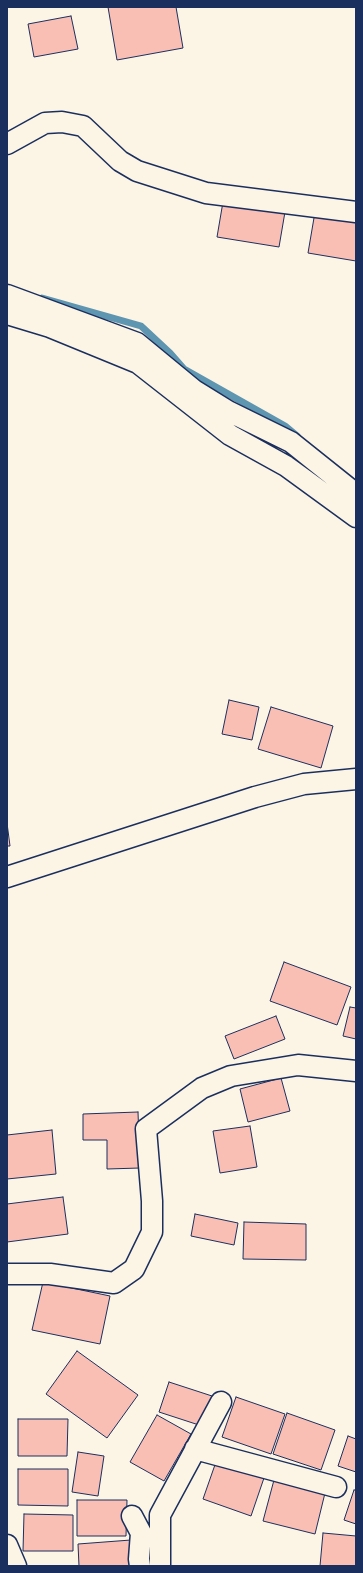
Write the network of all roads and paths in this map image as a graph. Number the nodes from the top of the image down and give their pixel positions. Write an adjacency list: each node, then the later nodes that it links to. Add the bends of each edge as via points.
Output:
1 (7, 144): 2 (street, via 45,123 62,122 83,126 120,161 137,171 206,193)
2 (356, 212)
3 (7, 295): 5 (street, via 137,343 194,390 228,412 291,442)
4 (7, 314): 6 (street, via 50,327 138,363 230,435 286,466)
5 (356, 494)
6 (356, 517)
7 (356, 779): 8 (street, via 304,784 255,797)
8 (7, 877)
9 (356, 1071): 10 (street, via 298,1065 231,1076 202,1088 146,1129 152,1232 134,1270 114,1283 50,1274)
10 (7, 1274)
11 (221, 1402): 12 (street)
12 (195, 1449): 13 (street); 18 (street, via 160,1515)
13 (336, 1487)
14 (132, 1516): 17 (street, via 141,1533)
15 (7, 1545): 16 (street)
16 (16, 1566)
17 (140, 1566)
18 (160, 1566)

